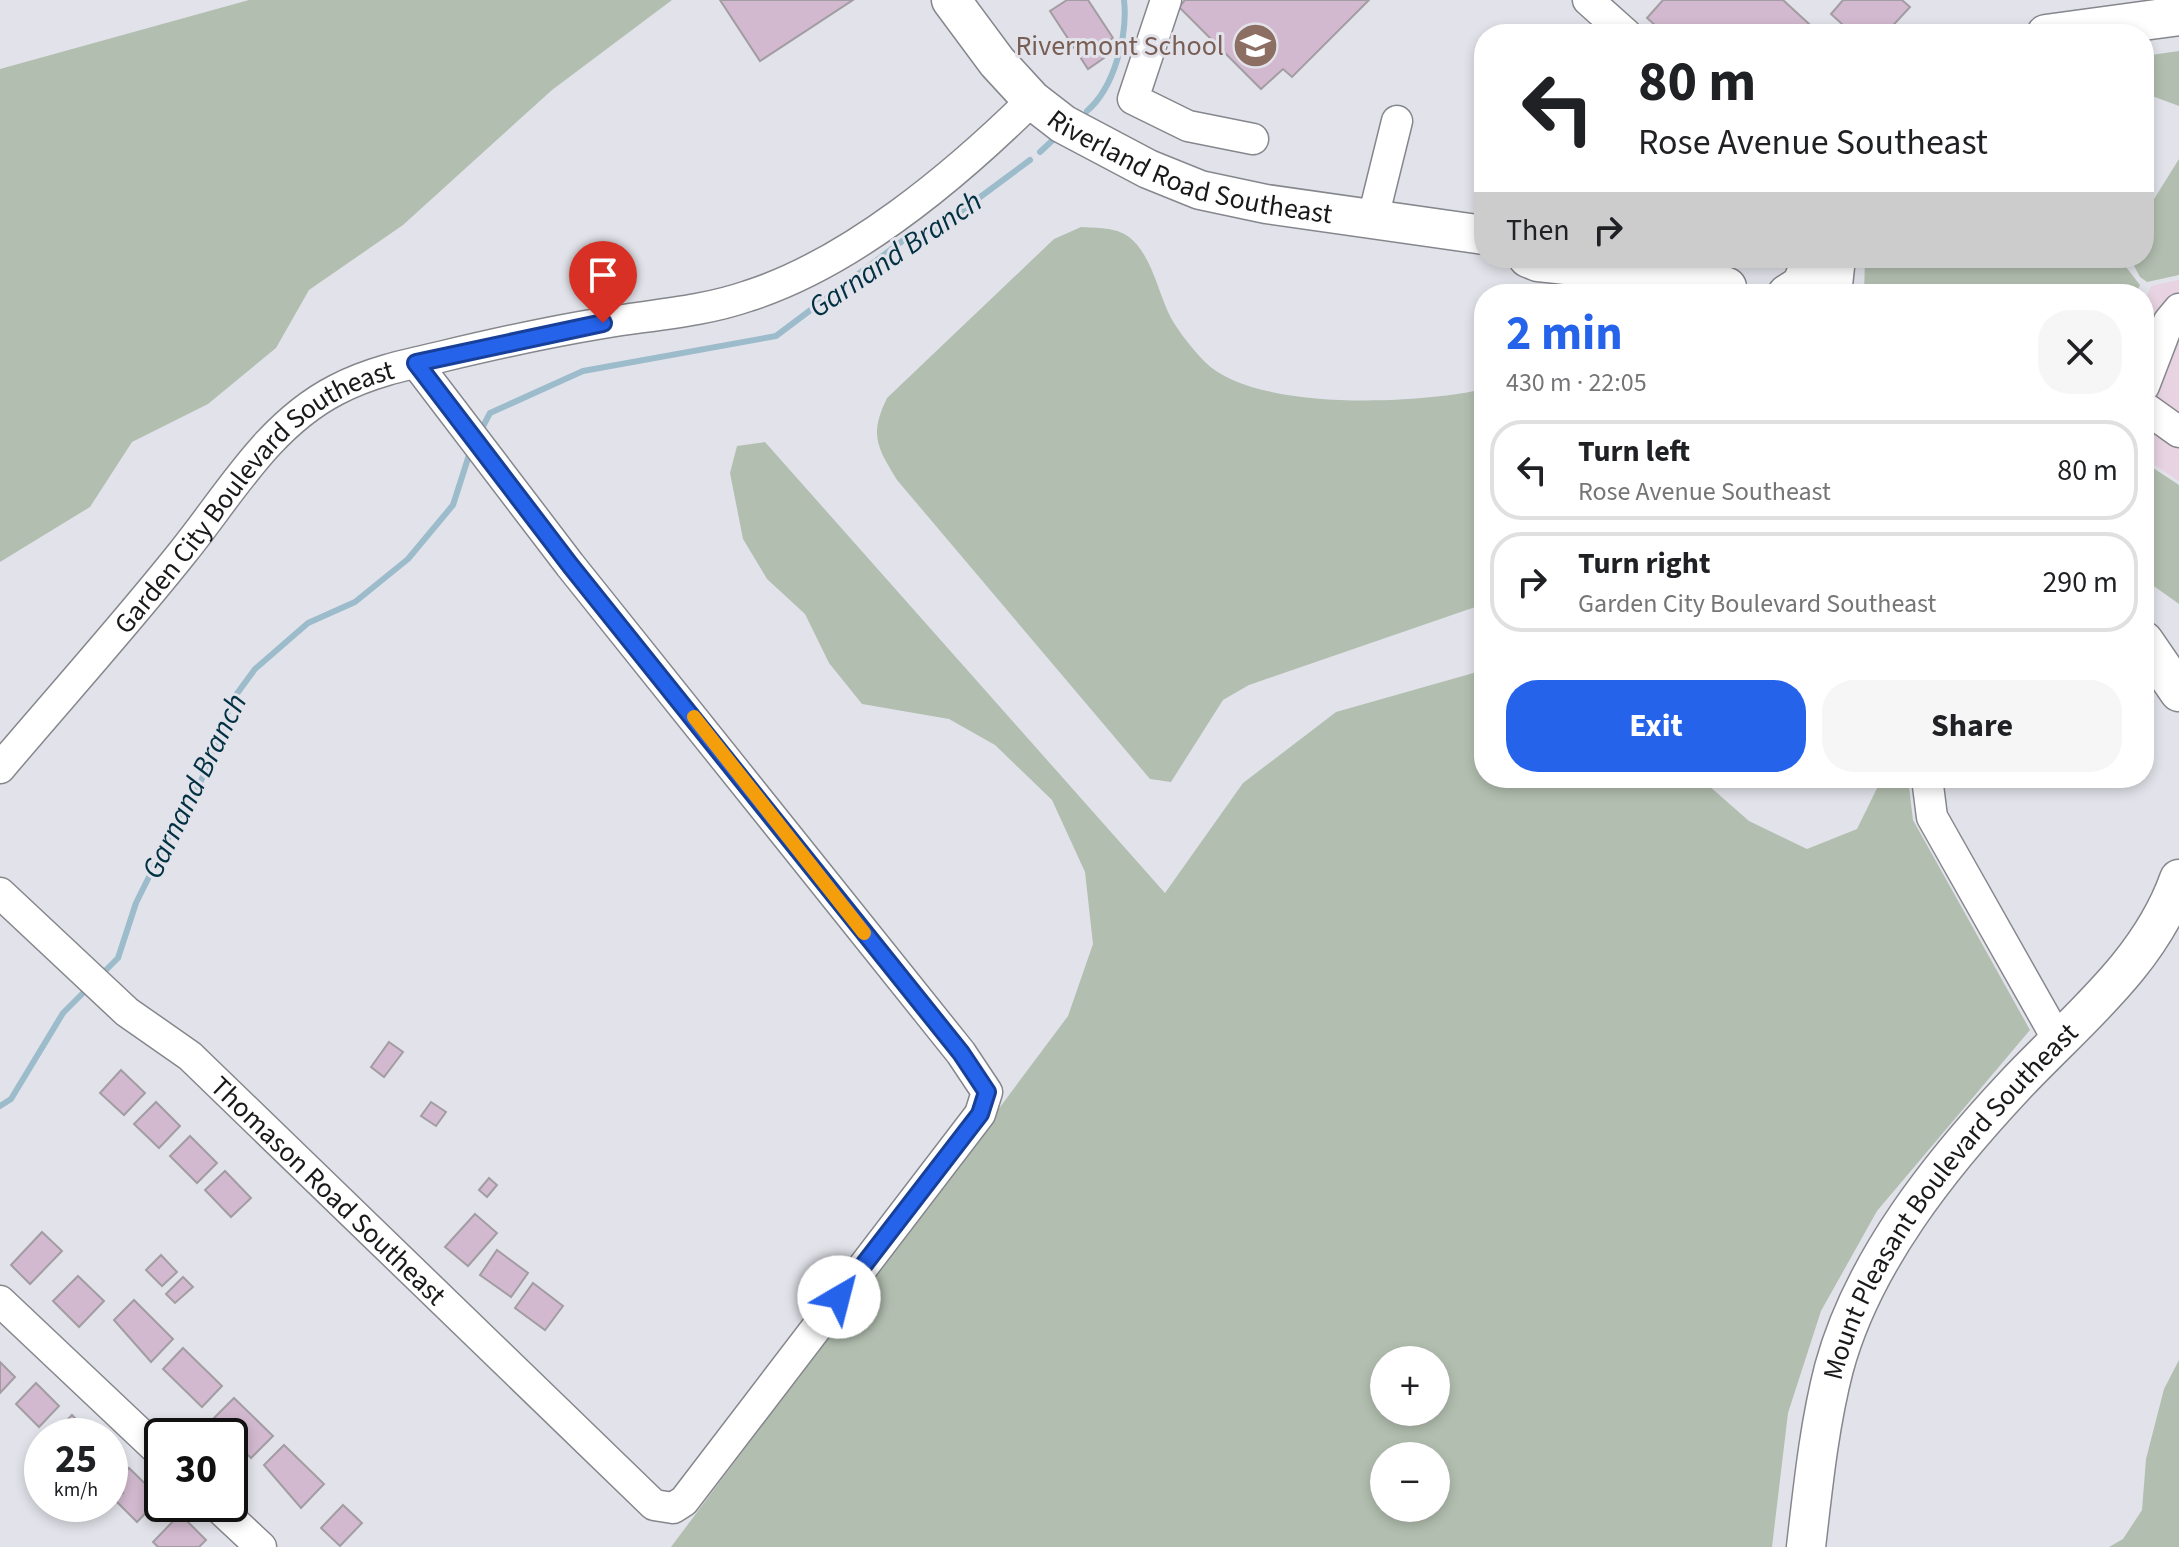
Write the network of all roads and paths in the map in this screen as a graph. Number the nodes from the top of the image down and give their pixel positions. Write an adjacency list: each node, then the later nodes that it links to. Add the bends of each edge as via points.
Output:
1 (951, 0): 7 (main road, Riverland Road Southeast)
2 (1166, 0): 9 (street, via 1133,99 1188,126)
3 (1588, 0): 5 (street)
4 (2179, 16): 6 (main road)
5 (1615, 24)
6 (2120, 24)
7 (1032, 100): 10 (main road, Riverland Road Southeast, via 1101,146 1200,190); 20 (street, Garden City Boulevard Southeast, via 916,199 833,257 773,287 700,308 508,341)
8 (1397, 121): 10 (street)
9 (1253, 139)
10 (1373, 218): 11 (main road, Riverland Road Southeast)
11 (1474, 235)
12 (1599, 268): 16 (main road)
13 (1682, 268): 15 (main road)
14 (1825, 268): 17 (main road)
15 (1726, 280)
16 (1663, 284)
17 (1808, 284)
18 (2179, 309): 19 (street)
19 (2154, 360)
20 (416, 363): 25 (street, Garden City Boulevard Southeast, via 334,391 278,432); 28 (street, Thomason Road Southeast, via 987,1092 980,1114 684,1501 664,1509 648,1500 190,1056 147,1029)
21 (2154, 414): 22 (street)
22 (2179, 432)
23 (2154, 656): 24 (main road)
24 (2179, 692)
25 (0, 768)
26 (1928, 788): 29 (street, via 1932,817)
27 (2177, 888): 29 (main road, Mount Pleasant Boulevard Southeast, via 2132,962)
28 (0, 893)
29 (2058, 1040): 34 (main road, Mount Pleasant Boulevard Southeast, via 1952,1159 1869,1282 1829,1389)
30 (0, 1301): 31 (street)
31 (144, 1437)
32 (234, 1522): 33 (street)
33 (261, 1547)
34 (1806, 1547)

